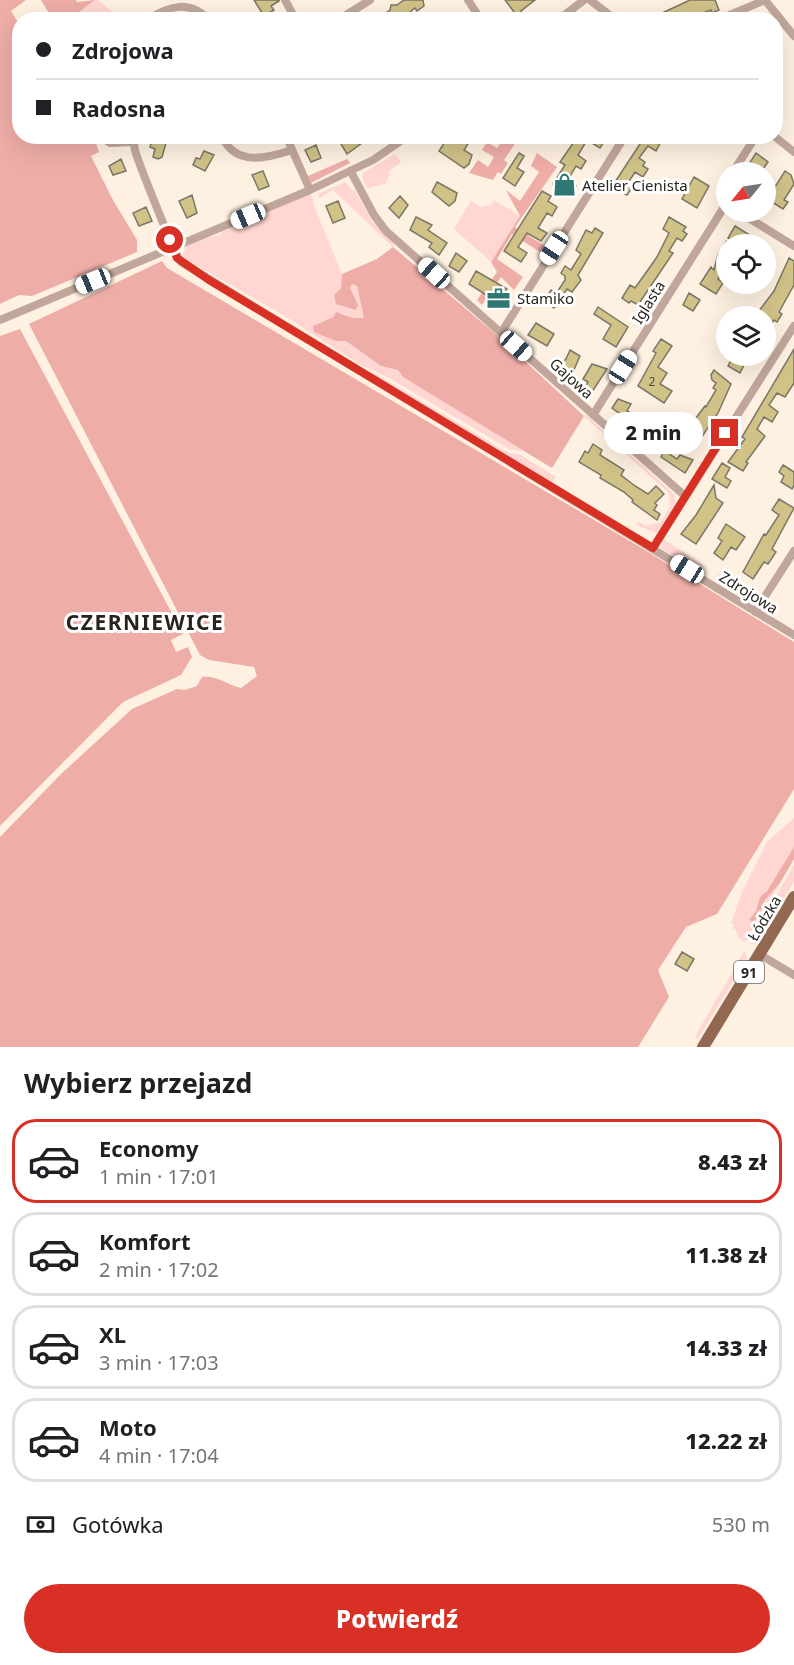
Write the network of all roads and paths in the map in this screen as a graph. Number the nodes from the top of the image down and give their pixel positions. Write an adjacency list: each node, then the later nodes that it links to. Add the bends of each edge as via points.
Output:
1 (370, 0): 7 (street)
2 (584, 0): 8 (street)
3 (590, 0): 9 (street)
4 (765, 0): 10 (street); 11 (street)
5 (159, 12): 6 (street, via 182,3)
6 (202, 12)
7 (351, 12)
8 (568, 12)
9 (606, 12)
10 (737, 12)
11 (775, 12)
12 (783, 22): 13 (street)
13 (794, 36)
14 (135, 144): 27 (street, via 136,156)
15 (227, 144): 20 (street, via 250,158)
16 (289, 144): 20 (street)
17 (397, 144): 22 (street)
18 (620, 144): 30 (street)
19 (751, 144): 21 (street)
20 (292, 150): 23 (street)
21 (739, 162)
22 (351, 172): 23 (street); 30 (street, Gajowa, via 386,231)
23 (310, 190): 27 (street)
24 (716, 219): 31 (street, Iglasta)
25 (755, 222): 26 (street)
26 (794, 246)
27 (172, 249): 28 (street); 33 (street, Zdrojowa, via 181,262 223,289)
28 (0, 320)
29 (794, 326): 32 (street)
30 (501, 333): 31 (street, Gajowa)
31 (593, 415): 32 (street, Gajowa)
32 (685, 496): 33 (street)
33 (653, 548): 35 (street, Zdrojowa)
34 (794, 551): 35 (street)
35 (755, 612): 36 (street, Zdrojowa)
36 (794, 635)
37 (794, 897): 38 (main road, Łódzka / 91)
38 (759, 954): 39 (street); 40 (main road, Łódzka / 91)
39 (794, 975)
40 (703, 1047)

